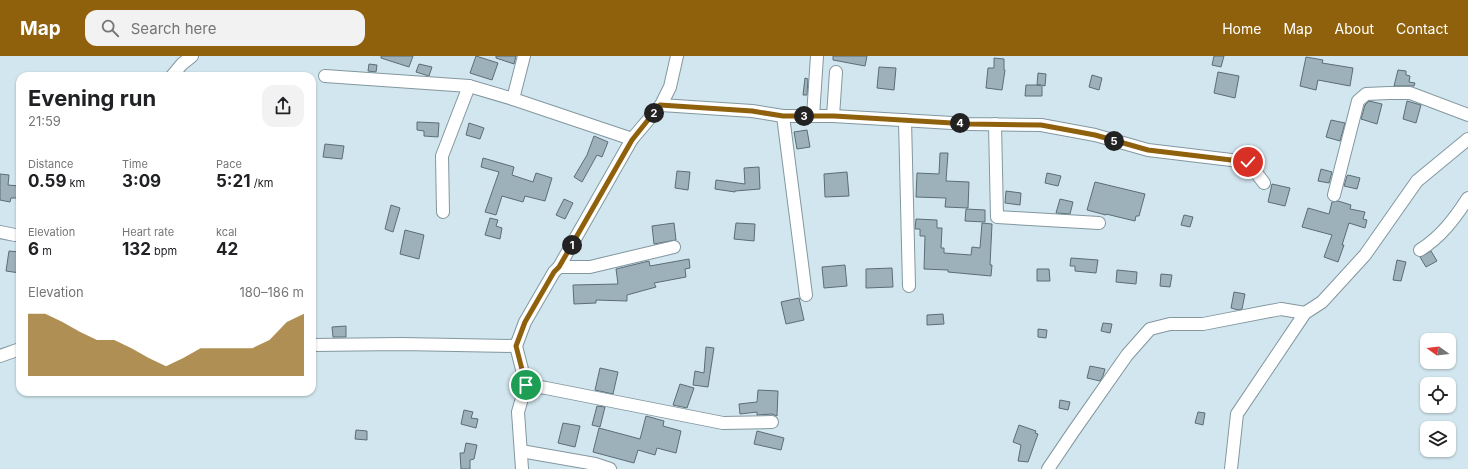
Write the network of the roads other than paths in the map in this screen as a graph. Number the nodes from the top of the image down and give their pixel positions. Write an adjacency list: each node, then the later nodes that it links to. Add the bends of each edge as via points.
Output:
1 (192, 56): 5 (street)
2 (524, 56): 9 (street)
3 (677, 56): 10 (street, via 670,87)
4 (817, 56): 13 (street)
5 (175, 72)
6 (836, 72): 14 (street)
7 (325, 76): 8 (street)
8 (468, 86): 9 (street); 22 (street, via 442,156)
9 (513, 99): 18 (street)
10 (660, 105): 12 (street, via 752,111); 18 (street)
11 (1468, 115): 20 (street, via 1410,93 1366,94 1358,101)
12 (783, 116): 13 (street); 30 (street)
13 (813, 116): 14 (street)
14 (834, 116): 15 (street)
15 (905, 120): 16 (street); 29 (street)
16 (995, 124): 19 (street, via 1041,125 1095,135 1148,150 1248,162); 23 (street, via 997,217)
17 (1468, 138): 31 (street, via 1417,181 1366,255 1322,302)
18 (632, 140): 28 (street)
19 (1264, 183)
20 (1334, 195)
21 (1468, 198): 27 (street, via 1456,217)
22 (443, 212)
23 (1099, 223)
24 (0, 232): 25 (street)
25 (16, 235)
26 (674, 247): 28 (street, via 590,267)
27 (1420, 250)
28 (559, 267): 33 (street, via 525,322)
29 (908, 286)
30 (806, 295)
31 (1305, 313): 41 (street, via 1282,310 1203,324 1170,324 1150,329 1127,355); 42 (street, via 1237,414)
32 (316, 345): 33 (street)
33 (516, 346): 36 (street)
34 (16, 350): 35 (street)
35 (0, 356)
36 (526, 385): 37 (street, via 723,423); 38 (street, via 518,412)
37 (772, 422)
38 (521, 451): 39 (street); 40 (street)
39 (522, 469)
40 (610, 469)
41 (1048, 469)
42 (1231, 469)

